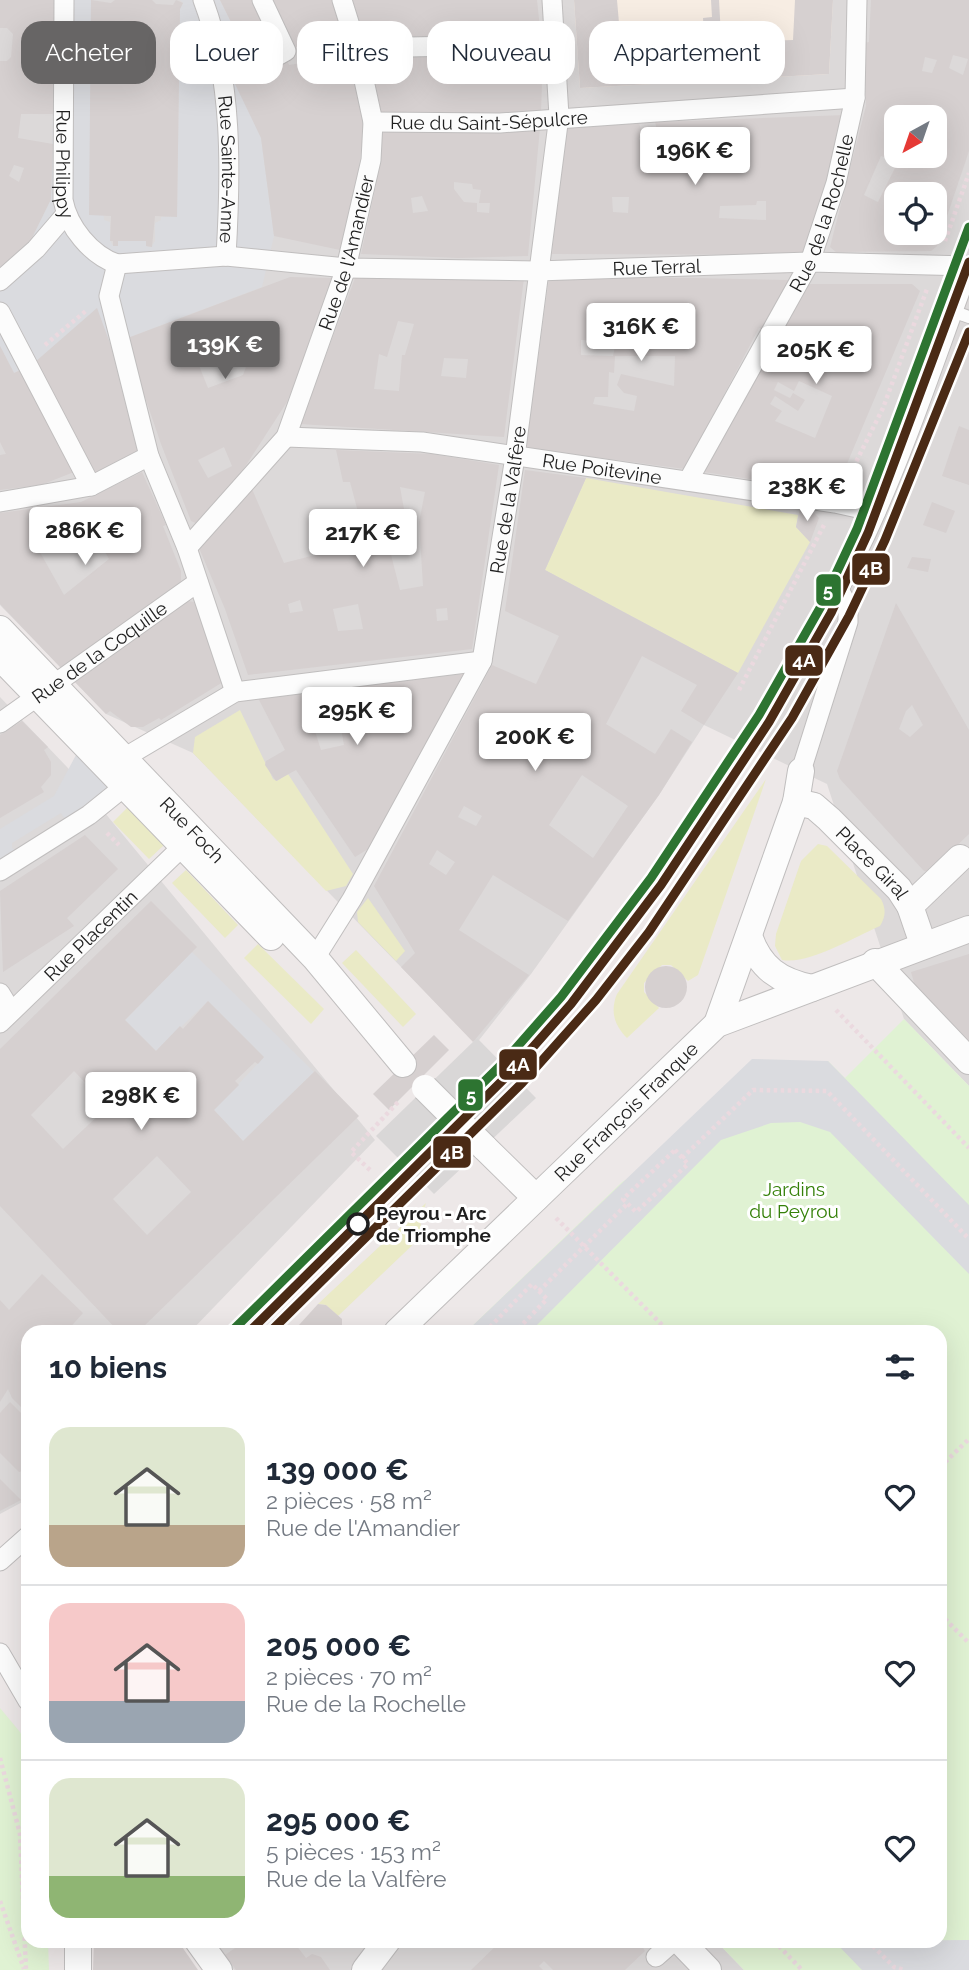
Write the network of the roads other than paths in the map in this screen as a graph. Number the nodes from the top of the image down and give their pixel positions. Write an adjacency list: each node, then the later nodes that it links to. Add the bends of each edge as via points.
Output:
1 (64, 0): 17 (street, Rue Philippy, via 62,200)
2 (203, 0): 18 (street, Rue Sainte-Anne, via 215,30 222,82 230,188)
3 (262, 0): 7 (street)
4 (342, 0): 8 (street, Rue de l'Amandier)
5 (552, 0): 9 (street, Rue de la Valfère)
6 (857, 0): 14 (street, Rue de la Rochelle)
7 (275, 21)
8 (349, 21)
9 (553, 21)
10 (283, 33): 11 (street, via 295,52)
11 (283, 57)
12 (365, 84): 16 (street, Rue de l'Amandier)
13 (557, 84): 15 (street, Rue de la Valfère)
14 (855, 98): 15 (street, Rue du Saint-Sépulcre); 19 (street, Rue de la Rochelle, via 836,183)
15 (559, 116): 16 (street, Rue du Saint-Sépulcre, via 500,123); 23 (street, Rue de la Valfère)
16 (373, 122): 22 (street, Rue de l'Amandier, via 371,160)
17 (66, 214): 20 (street, Rue Philippy, via 89,245); 24 (street)
18 (226, 256): 20 (street, Rue Terral); 22 (street, Rue Terral)
19 (810, 262): 21 (street, Rue Terral); 23 (street, Rue Terral); 30 (street, Rue de la Rochelle)
20 (117, 264): 28 (street, via 109,296)
21 (969, 266): 26 (street)
22 (346, 268): 23 (street, Rue Terral); 27 (street, Rue de l'Amandier)
23 (537, 271): 29 (street, Rue de la Valfère)
24 (0, 281)
25 (0, 312): 31 (street)
26 (961, 314): 33 (street)
27 (286, 437): 29 (street, Rue Poitevine, via 422,442); 34 (street, Rue de l'Amandier)
28 (149, 456): 31 (street); 34 (street)
29 (515, 457): 30 (street, Rue Poitevine); 39 (street, Rue de la Valfère)
30 (688, 481): 33 (street, Rue Poitevine)
31 (91, 486): 32 (street)
32 (0, 502)
33 (876, 512): 36 (street)
34 (187, 548): 35 (street)
35 (198, 582): 40 (street, Rue de la Coquille); 41 (street)
36 (839, 590): 44 (street, via 848,606 848,622); 61 (street, via 775,707 614,943)
37 (0, 629): 40 (street, Rue Foch)
38 (0, 657): 40 (street, Rue Foch)
39 (482, 661): 41 (street); 54 (street, Rue de la Valfère)
40 (45, 689): 42 (street, Rue de la Coquille); 43 (street, Rue Foch); 45 (street, Rue Foch)
41 (235, 692): 43 (street)
42 (0, 723)
43 (124, 758): 54 (street, Rue Foch)
44 (802, 771): 46 (street)
45 (125, 786): 47 (street, Rue Foch); 49 (street)
46 (796, 802): 50 (street, Place Giral, via 814,806 829,818 899,889); 52 (street)
47 (182, 847): 57 (street, Rue Placentin); 59 (street, Rue Foch, via 306,972)
48 (965, 854): 50 (street)
49 (0, 872)
50 (909, 906): 53 (street, Place Giral)
51 (969, 929): 53 (street)
52 (749, 936): 56 (street, via 763,966 791,983); 58 (street)
53 (923, 944): 55 (street)
54 (315, 958): 59 (street, Rue Foch)
55 (875, 962): 56 (street); 60 (street)
56 (812, 988): 58 (street)
57 (4, 1008)
58 (717, 1024): 63 (street, Rue François Franque)
59 (378, 1036): 63 (street, Rue Foch, bridge)
60 (969, 1061)
61 (507, 1069)
62 (407, 1167): 64 (street)
63 (536, 1198): 65 (street, Rue François Franque)
64 (248, 1325)
65 (404, 1325)
66 (21, 1542): 67 (street)
67 (0, 1561)
68 (0, 1653): 69 (street)
69 (21, 1689)
70 (78, 1948): 76 (street)
71 (203, 1948): 77 (street)
72 (382, 1948): 78 (street)
73 (666, 1948): 75 (street)
74 (687, 1948): 79 (street)
75 (656, 1957)
76 (78, 1970)
77 (219, 1970)
78 (365, 1970)
79 (708, 1970)

